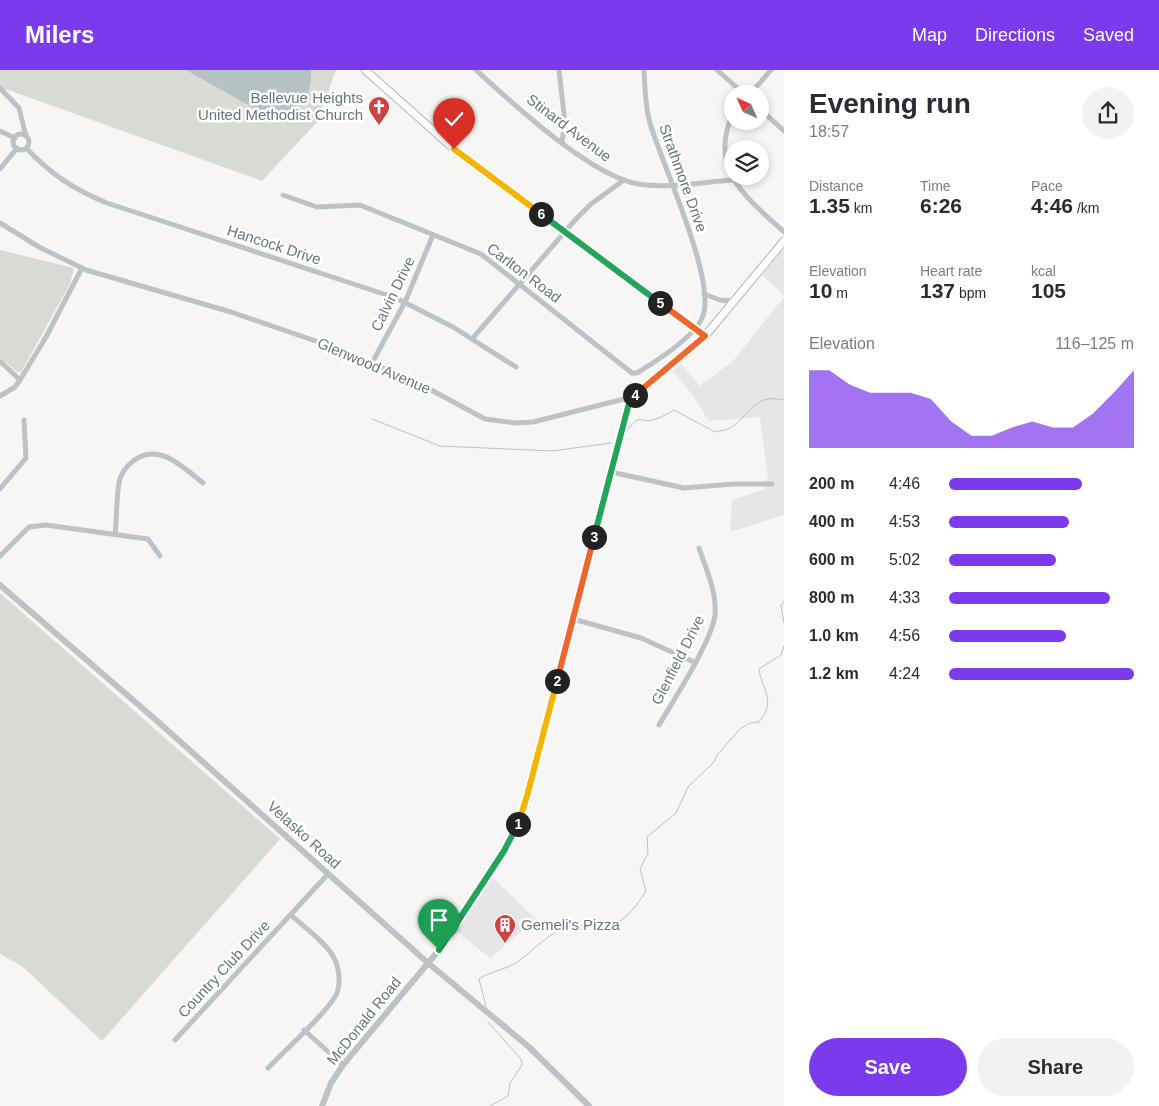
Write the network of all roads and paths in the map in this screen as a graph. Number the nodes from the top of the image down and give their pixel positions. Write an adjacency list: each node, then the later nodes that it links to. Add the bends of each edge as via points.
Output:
1 (365, 70): 25 (main road, via 454,149)
2 (476, 70): 15 (street, Stinard Avenue)
3 (559, 70): 15 (street, via 565,123)
4 (644, 70): 21 (street, Strathmore Drive, via 649,121)
5 (717, 70): 7 (street)
6 (771, 70): 8 (street)
7 (734, 85)
8 (758, 85)
9 (0, 88): 13 (street, via 19,108)
10 (769, 117): 12 (street)
11 (0, 131): 14 (street)
12 (784, 131)
13 (26, 136): 14 (street); 17 (street, via 29,142)
14 (15, 138): 16 (street)
15 (562, 142): 19 (street, Stinard Avenue, via 598,168)
16 (17, 148): 17 (street); 18 (street)
17 (26, 148): 33 (street, Hancock Drive, via 64,183 78,191)
18 (0, 169)
19 (624, 180): 21 (street, Stinard Avenue); 25 (street, via 591,204)
20 (724, 181): 21 (street, Stinard Avenue)
21 (672, 184): 31 (street, Strathmore Drive, via 700,266)
22 (737, 185): 26 (street)
23 (283, 195): 27 (street, Carlton Road, via 317,207 360,205)
24 (0, 223): 29 (street, Glenwood Avenue)
25 (565, 232): 30 (street); 34 (main road)
26 (784, 232)
27 (433, 234): 30 (street, Carlton Road, via 481,254); 33 (street, Calvin Drive)
28 (784, 241): 32 (main road, Glenwood Avenue)
29 (82, 268): 38 (street, Glenwood Avenue, via 231,312); 40 (street)
30 (520, 284): 34 (street, Carlton Road, via 632,373 642,370); 36 (street)
31 (704, 294): 32 (street); 34 (street, Strathmore Drive, via 702,318)
32 (736, 301): 35 (main road, Glenwood Avenue)
33 (406, 302): 36 (street, Hancock Drive); 38 (street, Calvin Drive)
34 (695, 328): 35 (main road)
35 (705, 336): 42 (street, Glenwood Avenue)
36 (472, 339): 39 (street, Hancock Drive)
37 (0, 361): 40 (street)
38 (372, 363): 42 (street, Glenwood Avenue, via 420,384 475,415 500,422 533,422)
39 (516, 367)
40 (20, 380): 41 (street)
41 (0, 396)
42 (632, 397): 44 (street, McDonald Road)
43 (24, 420): 47 (street, via 26,458)
44 (611, 472): 46 (street, via 684,488); 53 (street, McDonald Road)
45 (203, 483): 48 (street, via 170,458 156,454 142,456 120,476)
46 (772, 484)
47 (0, 488)
48 (115, 534): 50 (street, via 46,525 30,527); 51 (street, via 148,539)
49 (699, 548): 54 (street, Glenfield Drive, via 713,592 715,616)
50 (0, 556)
51 (160, 556)
52 (0, 585): 56 (street, Velasko Road)
53 (573, 619): 54 (street, via 633,635); 58 (street, McDonald Road, via 519,820 504,851)
54 (694, 662): 55 (street, Glenfield Drive)
55 (659, 725)
56 (328, 874): 57 (street, Country Club Drive); 58 (street, Velasko Road)
57 (292, 915): 59 (street, via 328,949 334,957 339,976 332,1002); 60 (street, Country Club Drive)
58 (428, 963): 61 (street, McDonald Road); 64 (street, Velasko Road, via 529,1047)
59 (304, 1030): 61 (street); 62 (street)
60 (175, 1040)
61 (343, 1064): 63 (street, McDonald Road)
62 (268, 1068)
63 (322, 1106)
64 (589, 1106)

